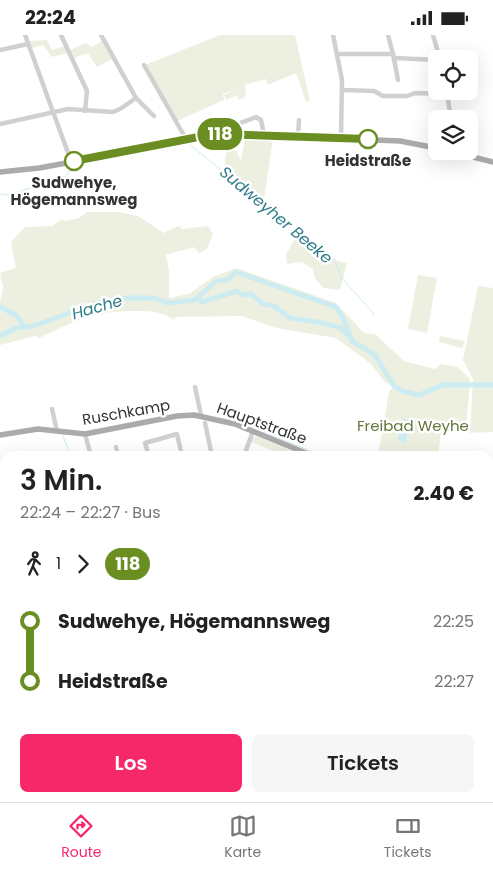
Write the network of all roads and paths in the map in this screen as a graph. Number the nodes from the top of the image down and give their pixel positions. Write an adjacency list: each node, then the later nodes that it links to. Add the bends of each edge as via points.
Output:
1 (25, 35): 7 (street)
2 (62, 35): 18 (street, via 87,91)
3 (101, 35): 17 (street)
4 (333, 35): 10 (street)
5 (388, 35): 11 (street)
6 (434, 35): 9 (street)
7 (28, 44): 8 (street); 19 (street)
8 (0, 50)
9 (438, 50)
10 (337, 54): 11 (street); 15 (street)
11 (394, 57): 12 (street); 14 (street)
12 (428, 59)
13 (144, 65): 27 (street)
14 (398, 80)
15 (342, 90): 16 (street, via 374,91 383,96); 26 (street)
16 (428, 93)
17 (136, 97): 18 (street, via 112,112); 20 (street)
18 (85, 111): 19 (street, via 68,109)
19 (54, 113): 22 (street); 30 (street)
20 (154, 116)
21 (299, 120): 25 (street)
22 (0, 124)
23 (226, 134): 24 (main road); 24 (street, via 227,128 256,117 261,119); 27 (main road)
24 (264, 135): 25 (main road)
25 (298, 137): 26 (main road)
26 (341, 138): 28 (main road, via 400,141)
27 (186, 139): 30 (main road)
28 (428, 146)
29 (478, 158): 31 (main road)
30 (71, 161): 32 (main road)
31 (493, 162)
32 (0, 172)
33 (195, 387): 35 (street)
34 (52, 409): 37 (street)
35 (201, 415): 38 (main road, Hauptstraße); 39 (main road, Ruschkamp, via 177,416)
36 (205, 423): 46 (street)
37 (57, 431): 39 (main road, Ruschkamp); 40 (main road, Ruschkamp, via 28,429)
38 (253, 431): 47 (street); 48 (main road, Hauptstraße)
39 (85, 434): 42 (street)
40 (0, 435)
41 (116, 447): 43 (street)
42 (90, 451)
43 (117, 451)
44 (147, 451): 45 (street, via 145,443 177,435)
45 (181, 451)
46 (211, 451)
47 (246, 451)
48 (302, 451)

